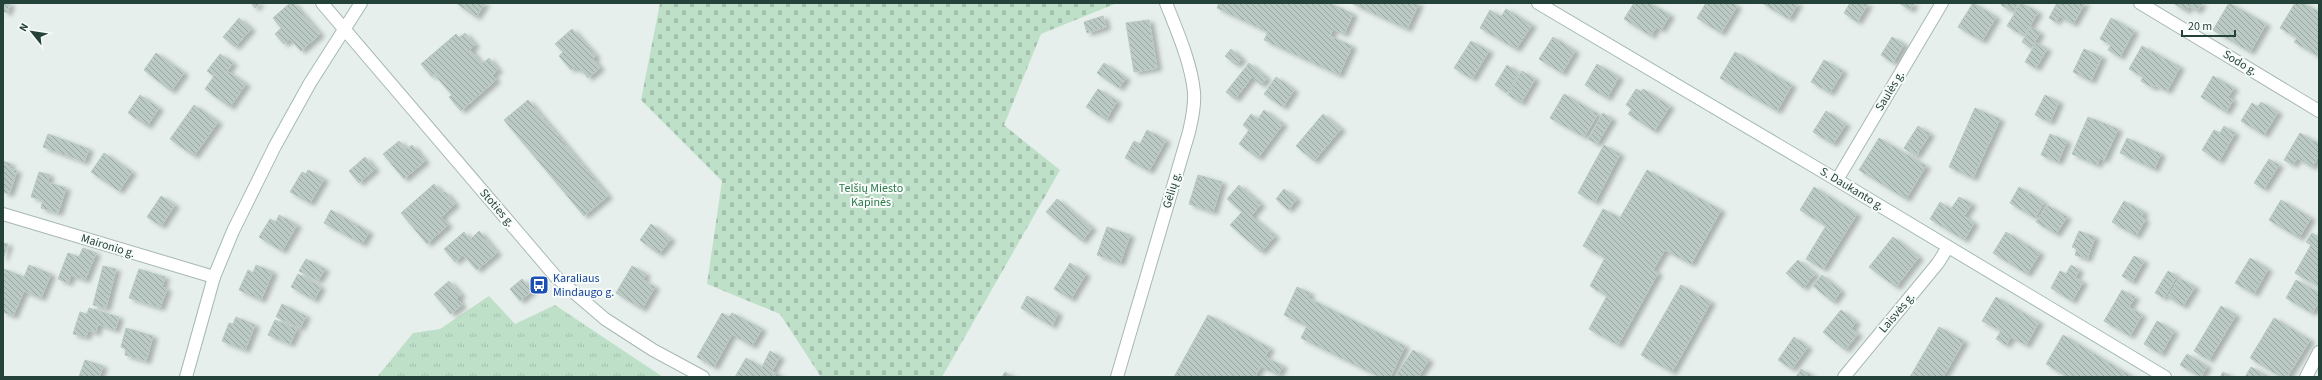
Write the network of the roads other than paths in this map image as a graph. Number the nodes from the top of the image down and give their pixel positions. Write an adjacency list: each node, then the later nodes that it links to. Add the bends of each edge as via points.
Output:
1 (322, 3): 7 (street, Stoties g.)
2 (361, 3): 7 (street)
3 (1166, 3): 16 (street, Gėlių g., via 1184,52 1194,92 1194,109 1190,132)
4 (1538, 3): 9 (street, S. Daukanto g.)
5 (1942, 3): 9 (street, Saulės g.)
6 (2140, 3): 8 (street, Sodo g.)
7 (344, 29): 12 (street, via 275,146 233,231); 15 (street, Stoties g., via 556,276 605,319 653,350)
8 (2319, 111)
9 (1837, 180): 11 (street, S. Daukanto g.)
10 (3, 214): 12 (street, Maironio g.)
11 (1948, 247): 17 (street, Laisvės g., via 1938,263); 18 (street, S. Daukanto g.)
12 (214, 277): 14 (street)
13 (2319, 352): 19 (street)
14 (186, 377)
15 (703, 377)
16 (1117, 377)
17 (1844, 377)
18 (2165, 377)
19 (2306, 377)

